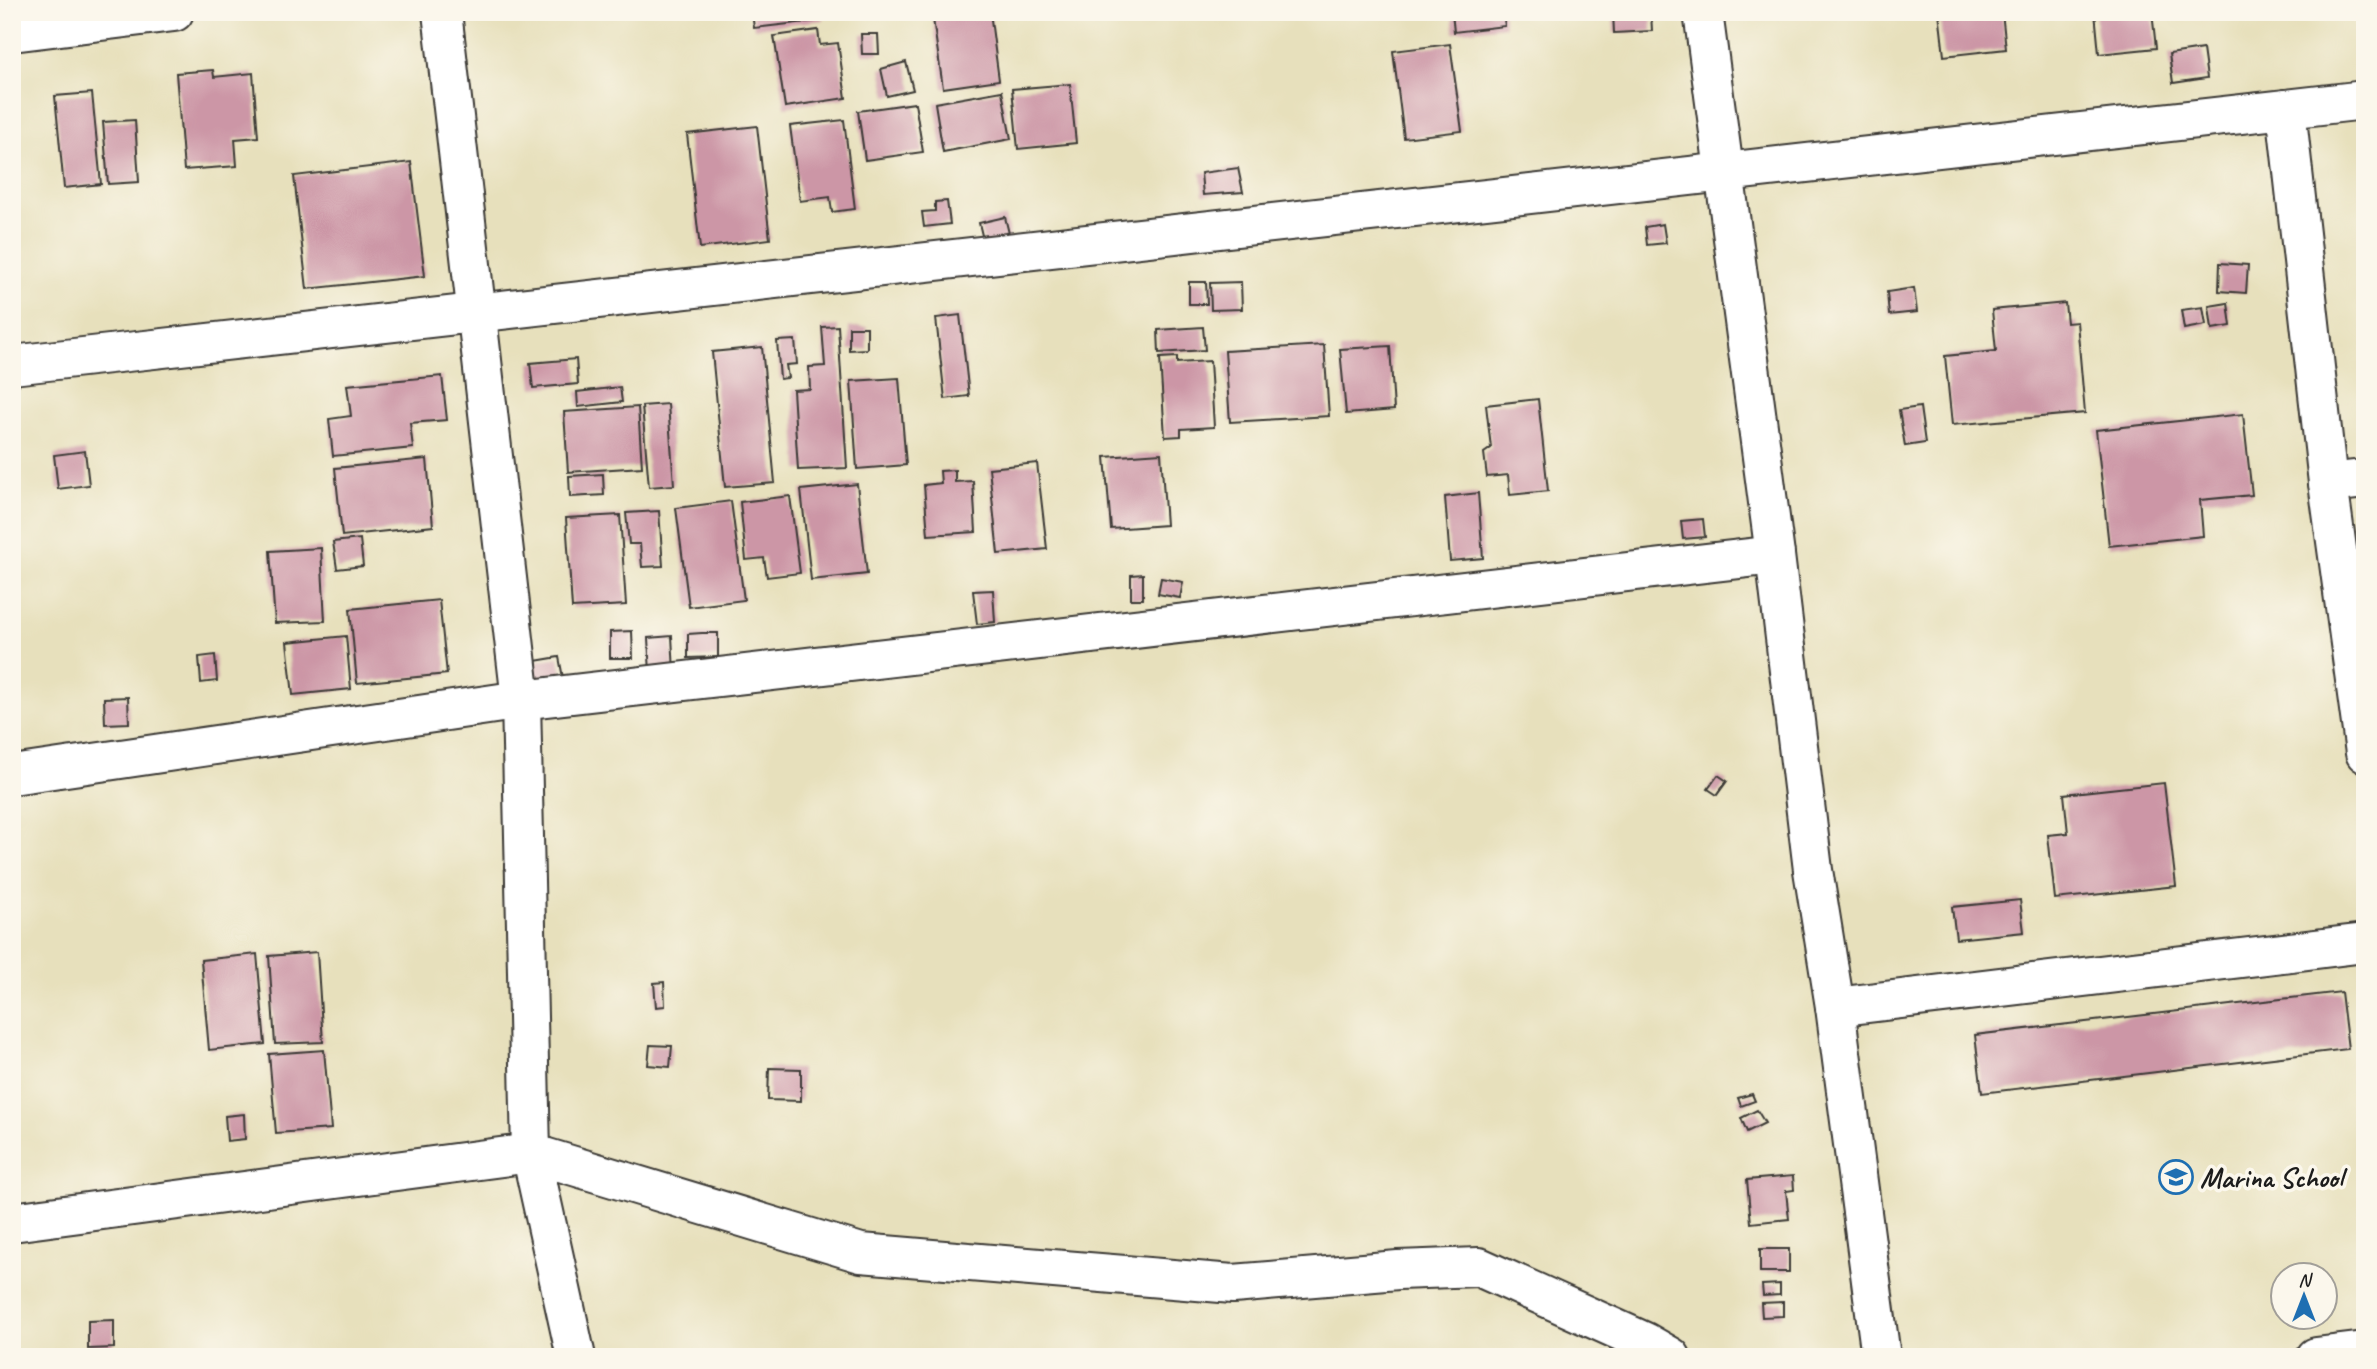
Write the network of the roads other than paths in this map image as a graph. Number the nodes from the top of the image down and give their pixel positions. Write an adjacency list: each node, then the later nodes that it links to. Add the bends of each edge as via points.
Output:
1 (174, 12): 4 (street)
2 (442, 12): 8 (street)
3 (1703, 12): 7 (street)
4 (12, 32)
5 (2365, 100): 6 (street)
6 (2286, 109): 7 (street); 10 (street)
7 (1724, 172): 8 (street); 11 (street)
8 (477, 313): 9 (street); 12 (street)
9 (12, 365)
10 (2346, 481): 13 (street)
11 (1775, 555): 12 (street); 16 (street, via 1813,870)
12 (521, 700): 14 (street); 17 (street)
13 (2365, 753)
14 (12, 775)
15 (2365, 943): 16 (street)
16 (1835, 1007): 22 (street)
17 (531, 1153): 18 (street); 20 (street); 21 (street, via 862,1253 1233,1284 1479,1267)
18 (12, 1222)
19 (2365, 1351): 23 (street)
20 (576, 1357)
21 (1671, 1357)
22 (1881, 1357)
23 (2315, 1357)

